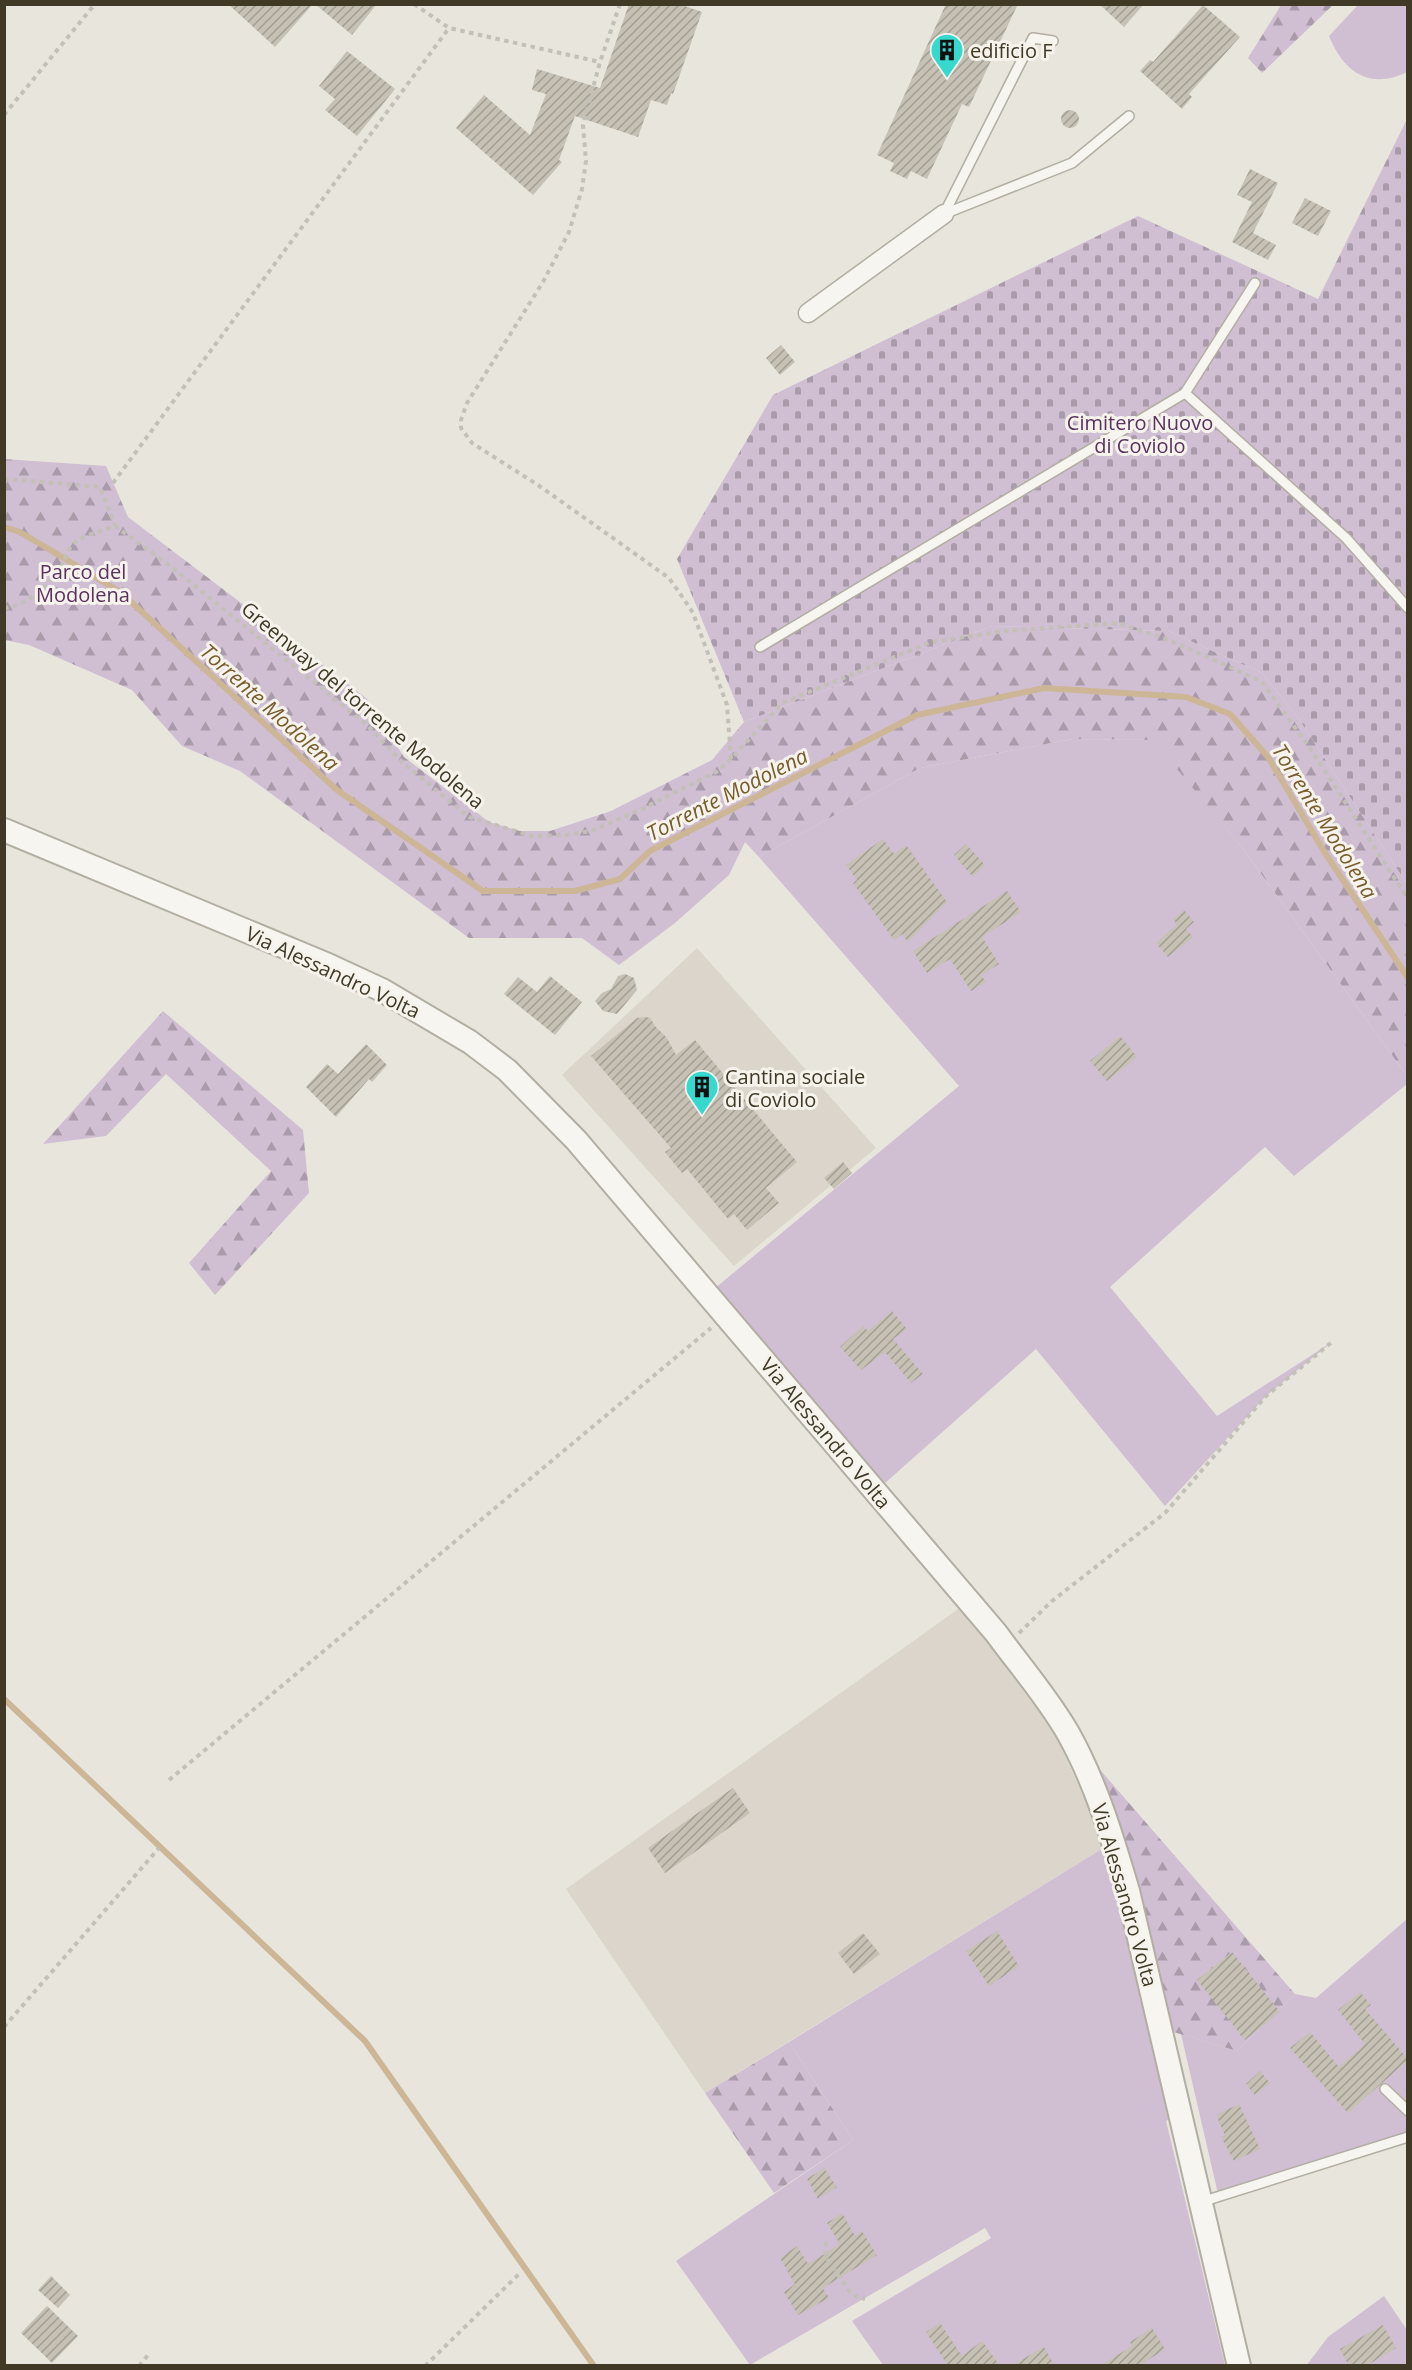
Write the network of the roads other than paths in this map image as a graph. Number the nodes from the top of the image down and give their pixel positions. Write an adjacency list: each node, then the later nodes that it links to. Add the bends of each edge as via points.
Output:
1 (1053, 41): 3 (lane, via 1033,38)
2 (1129, 116): 3 (lane, via 1072,163)
3 (944, 214): 5 (street)
4 (1254, 283): 6 (lane)
5 (808, 313)
6 (1185, 393): 7 (lane, via 1346,538); 8 (lane)
7 (1407, 608)
8 (760, 647)
9 (4, 830): 13 (street, Via Alessandro Volta, via 328,965 419,1011 470,1042 507,1071 576,1140 1006,1646 1068,1733 1094,1787 1131,1903)
10 (1385, 2089): 11 (lane)
11 (1407, 2111)
12 (1407, 2137): 13 (lane)
13 (1201, 2202): 14 (street, Via Alessandro Volta)
14 (1239, 2366)

